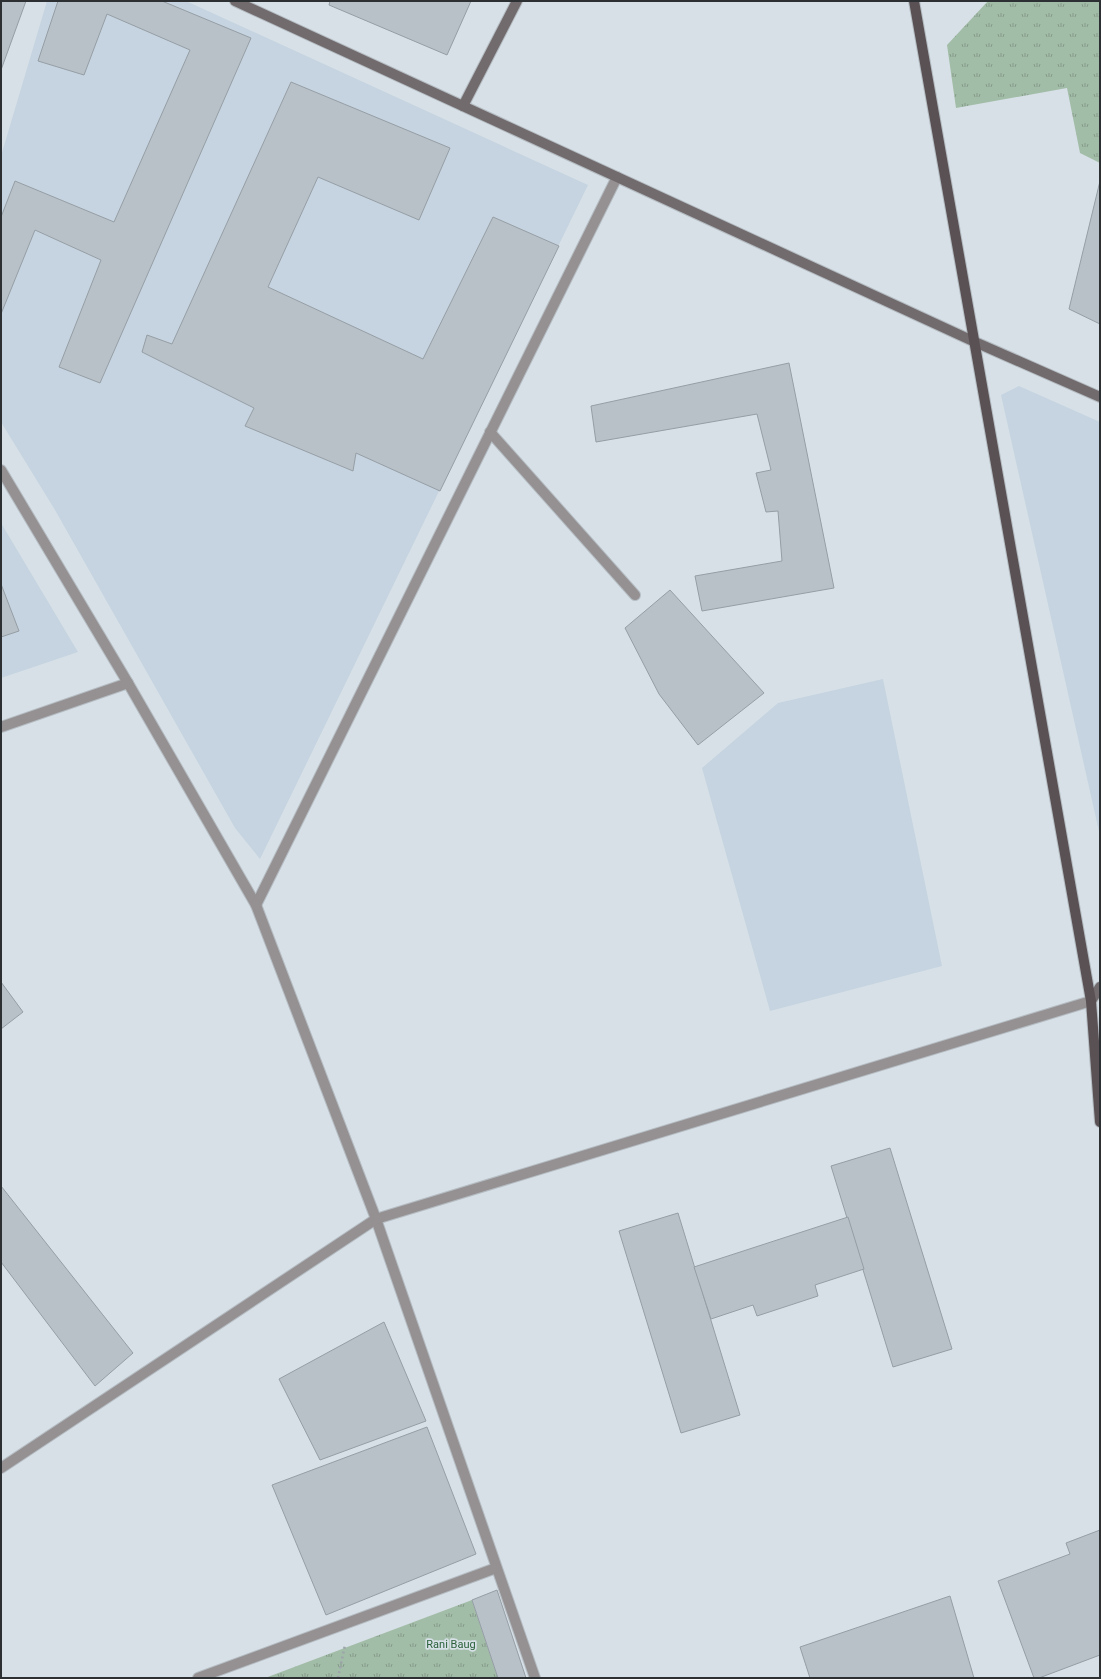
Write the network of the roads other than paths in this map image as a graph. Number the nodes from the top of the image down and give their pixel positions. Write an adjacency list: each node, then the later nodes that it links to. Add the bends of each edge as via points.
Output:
1 (235, 1): 4 (street)
2 (517, 1): 4 (street)
3 (914, 1): 6 (main road)
4 (464, 106): 5 (street)
5 (617, 177): 6 (street); 8 (street)
6 (975, 342): 7 (street); 15 (main road)
7 (1100, 397)
8 (490, 432): 10 (street); 13 (street)
9 (1, 470): 11 (street)
10 (635, 595)
11 (128, 684): 12 (street); 13 (street)
12 (1, 727)
13 (256, 905): 17 (street)
14 (1100, 987): 15 (street)
15 (1090, 1001): 16 (main road); 17 (street)
16 (1100, 1122)
17 (376, 1219): 18 (street); 19 (street)
18 (1, 1468)
19 (496, 1568): 20 (street); 21 (street)
20 (198, 1678)
21 (534, 1678)

